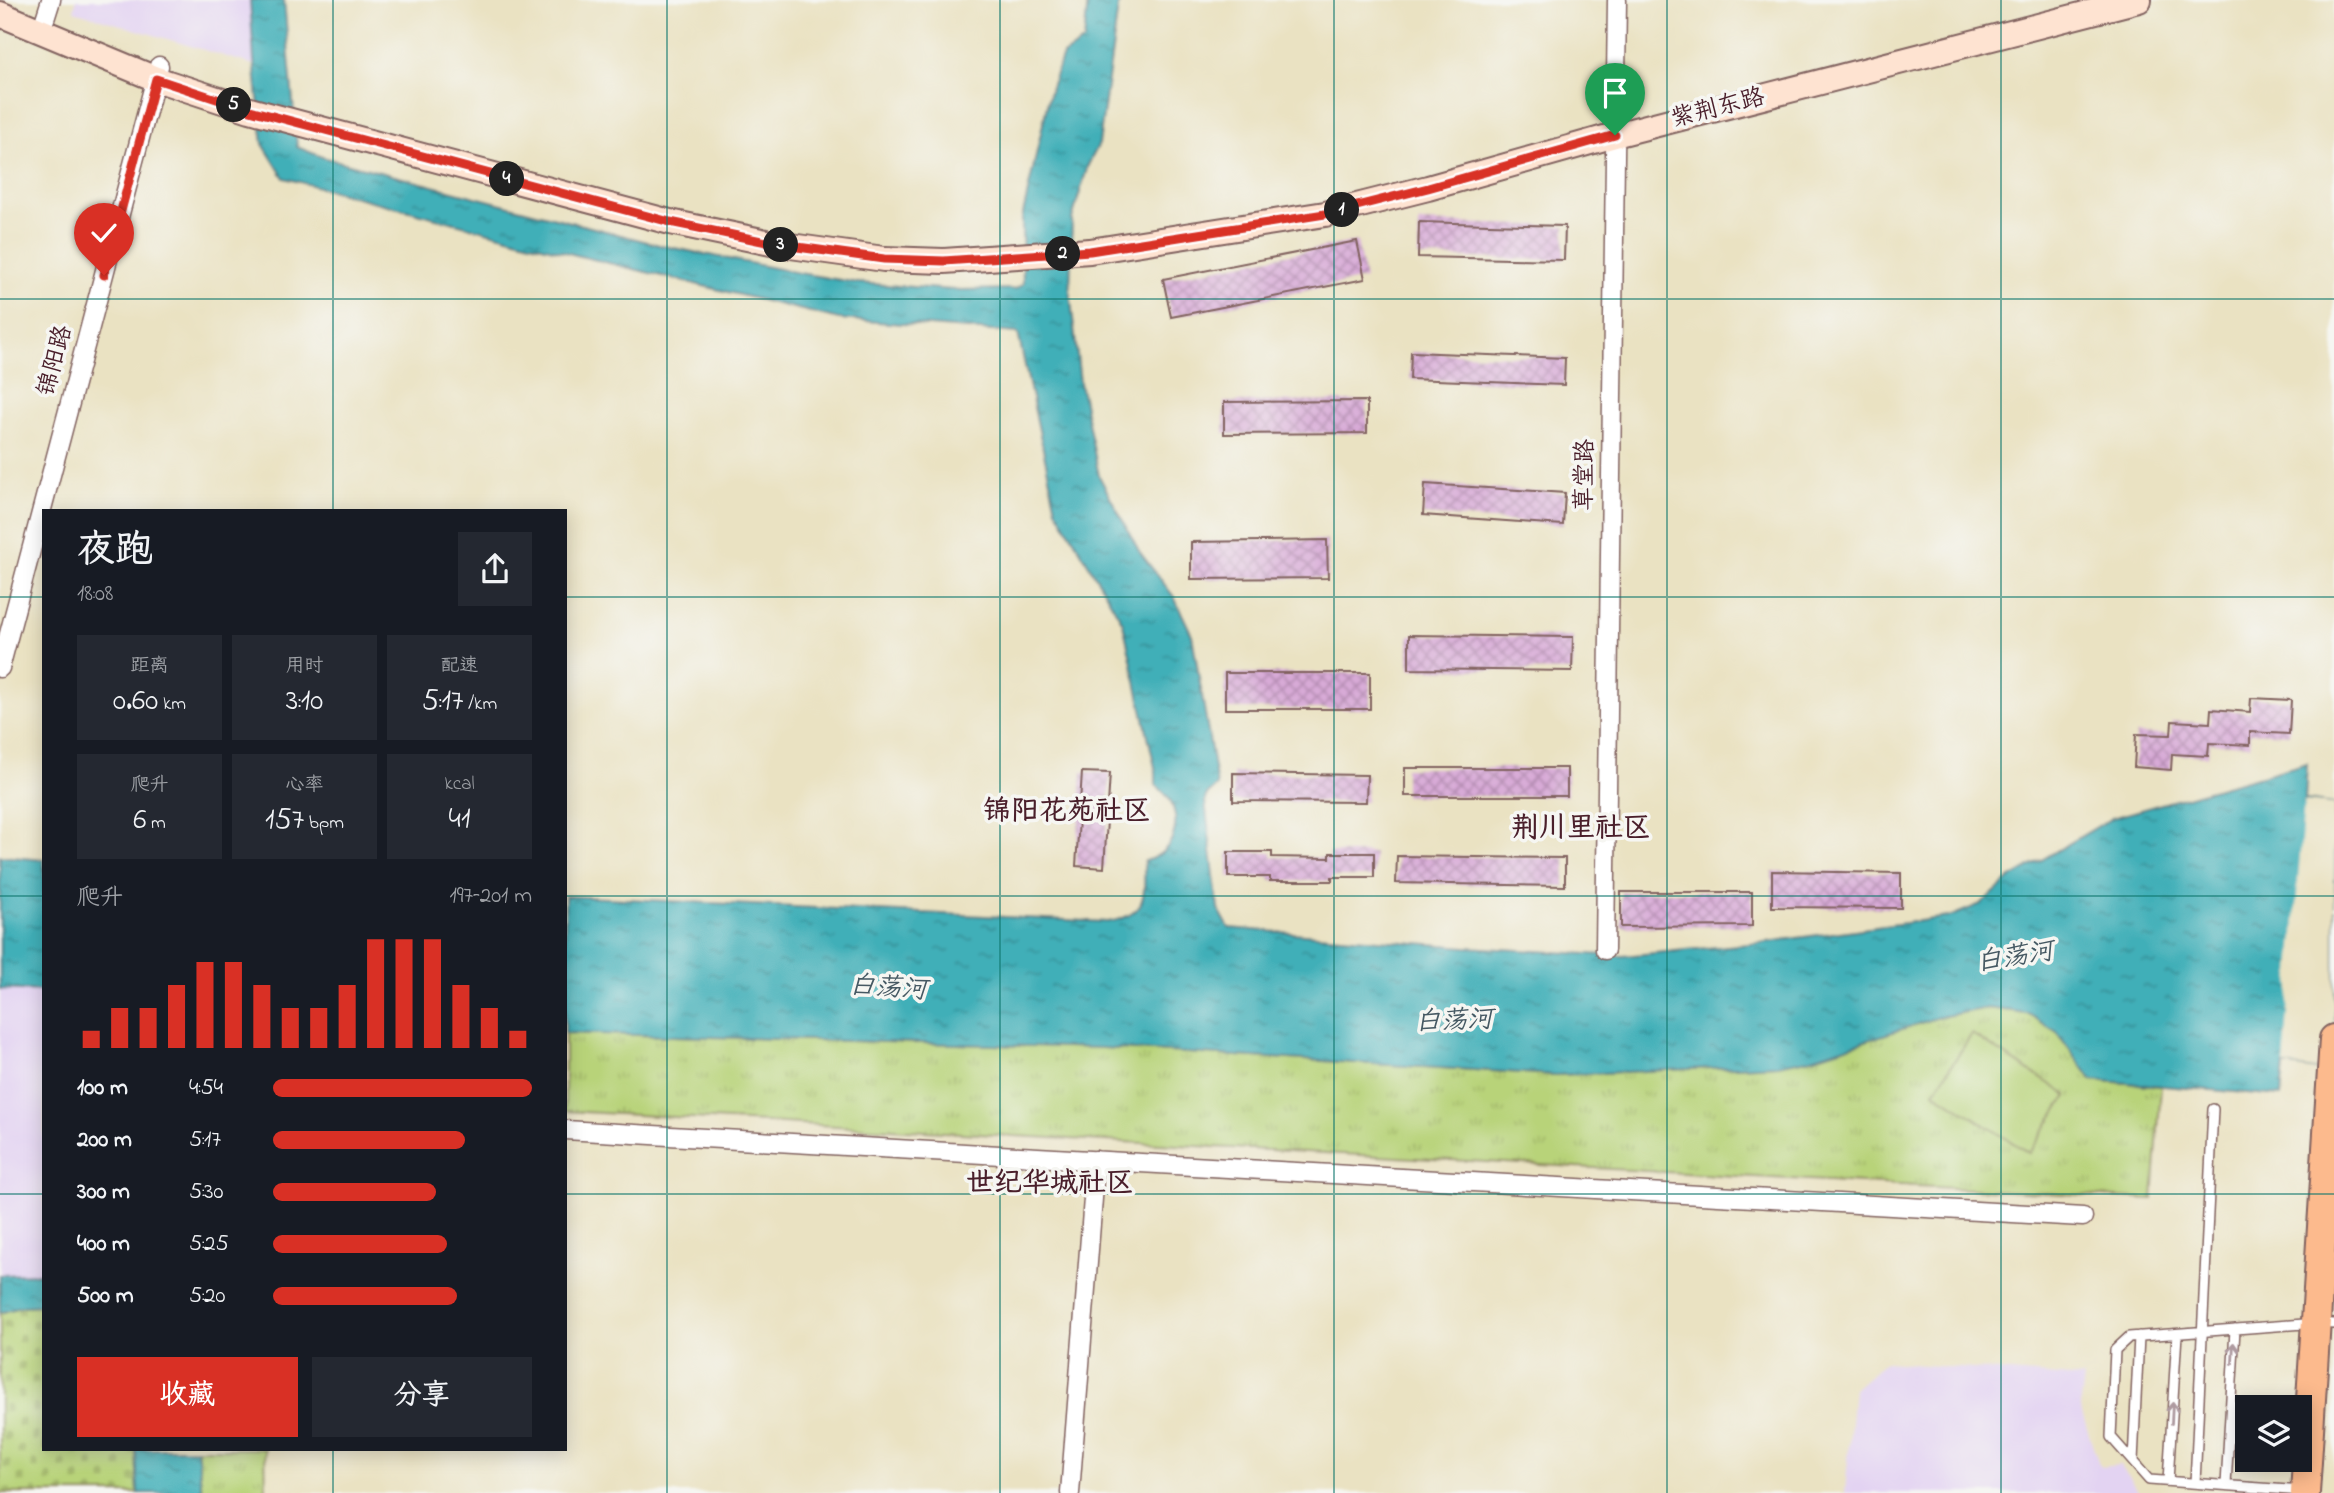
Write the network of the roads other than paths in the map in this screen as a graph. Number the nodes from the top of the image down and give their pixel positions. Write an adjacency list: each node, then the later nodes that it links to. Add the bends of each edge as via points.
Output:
1 (4, 0): 5 (street)
2 (1617, 0): 8 (street, 草堂路)
3 (2085, 0): 8 (street, 紫荆东路)
4 (2139, 0): 8 (street, 紫荆东路)
5 (48, 10): 7 (street)
6 (0, 14): 7 (street)
7 (157, 73): 8 (street, 紫荆东路, via 249,103 688,213 815,239 1001,254 1088,247 1350,200); 9 (street, 锦阳路)
8 (1615, 130): 10 (street, 草堂路)
9 (0, 668)
10 (1605, 950)
11 (2334, 1046): 16 (main road)
12 (2213, 1109): 18 (lane)
13 (567, 1129): 14 (street)
14 (1097, 1160): 15 (street); 26 (street)
15 (2083, 1217)
16 (2325, 1323): 17 (lane); 25 (main road)
17 (2235, 1329): 18 (lane); 24 (lane, one-way to 17)
18 (2204, 1331): 19 (lane); 23 (lane)
19 (2177, 1334): 20 (lane); 22 (lane, one-way to 19)
20 (2140, 1336): 21 (lane); 21 (lane, via 2129,1337 2115,1350 2111,1437)
21 (2133, 1461): 22 (lane, via 2149,1480)
22 (2168, 1481): 23 (lane)
23 (2196, 1483): 24 (lane)
24 (2226, 1485): 25 (lane)
25 (2305, 1492)
26 (1070, 1493)

